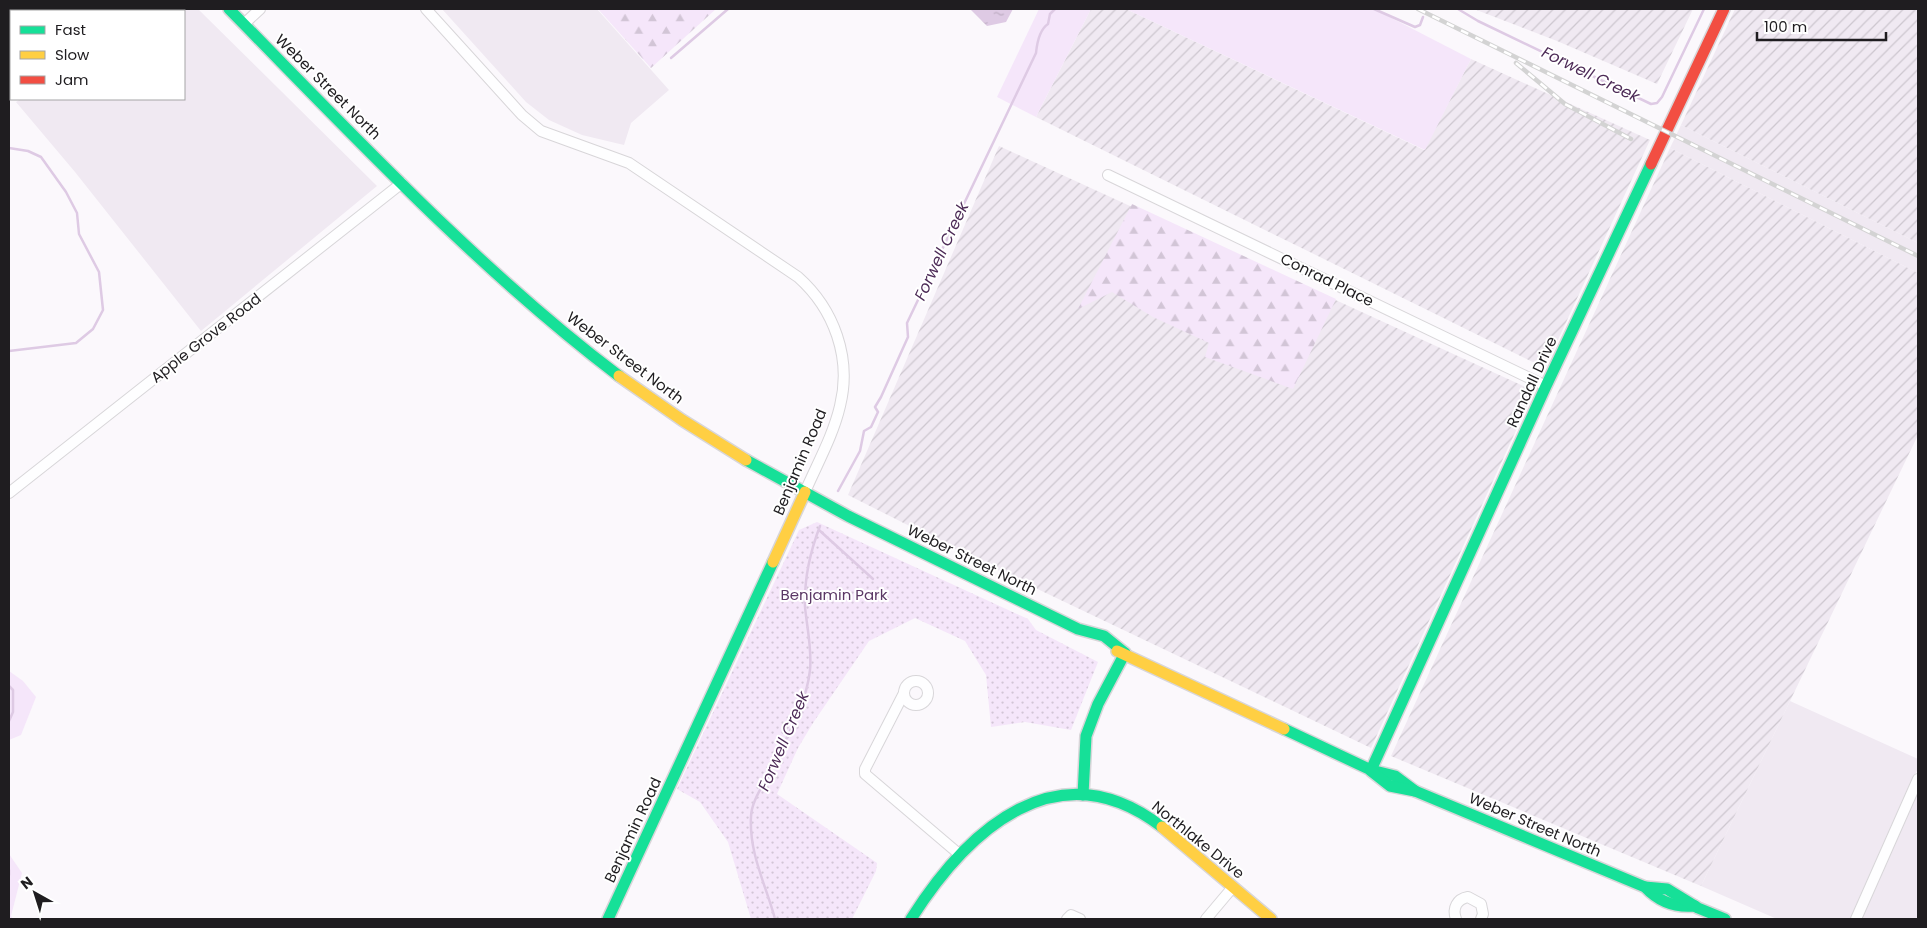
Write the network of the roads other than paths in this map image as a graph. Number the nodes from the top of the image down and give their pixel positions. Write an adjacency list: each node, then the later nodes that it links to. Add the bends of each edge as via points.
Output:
1 (229, 9): 5 (street, Weber Street North)
2 (260, 9): 5 (street)
3 (426, 9): 9 (street, Benjamin Road, via 541,131 629,163 798,277 815,294 835,329 844,374 838,413)
4 (1724, 9): 8 (street, Randall Drive)
5 (244, 24): 7 (street, Weber Street North)
6 (1108, 175): 8 (street, Conrad Place)
7 (402, 183): 9 (street, Weber Street North, via 466,248 629,383 696,428); 10 (street, Apple Grove Road)
8 (1546, 386): 13 (street, Randall Drive)
9 (805, 492): 11 (street, Weber Street North, via 1078,629 1108,638); 19 (street, Benjamin Road)
10 (9, 493)
11 (1126, 653): 13 (street, Weber Street North); 15 (street, via 1098,704 1086,736)
12 (904, 693): 16 (street, via 864,769 865,774)
13 (1371, 770): 18 (street, Weber Street North, via 1380,781 1392,787 1415,791 1645,887 1656,885 1670,889)
14 (1918, 779): 29 (street)
15 (1083, 795): 16 (street, Northlake Drive, via 1057,797 1016,809 985,829); 17 (street, Northlake Drive, via 1134,809 1161,825)
16 (959, 854): 20 (street, Northlake Drive)
17 (1233, 887): 23 (street); 24 (street, Northlake Drive)
18 (1695, 906): 27 (street); 28 (street, Weber Street North)
19 (608, 919)
20 (911, 919)
21 (1067, 919): 22 (street, via 1071,915)
22 (1080, 919)
23 (1206, 919)
24 (1271, 919)
25 (1456, 919): 26 (street, via 1456,905 1468,897 1481,904)
26 (1481, 919)
27 (1688, 919)
28 (1725, 919)
29 (1856, 919)

